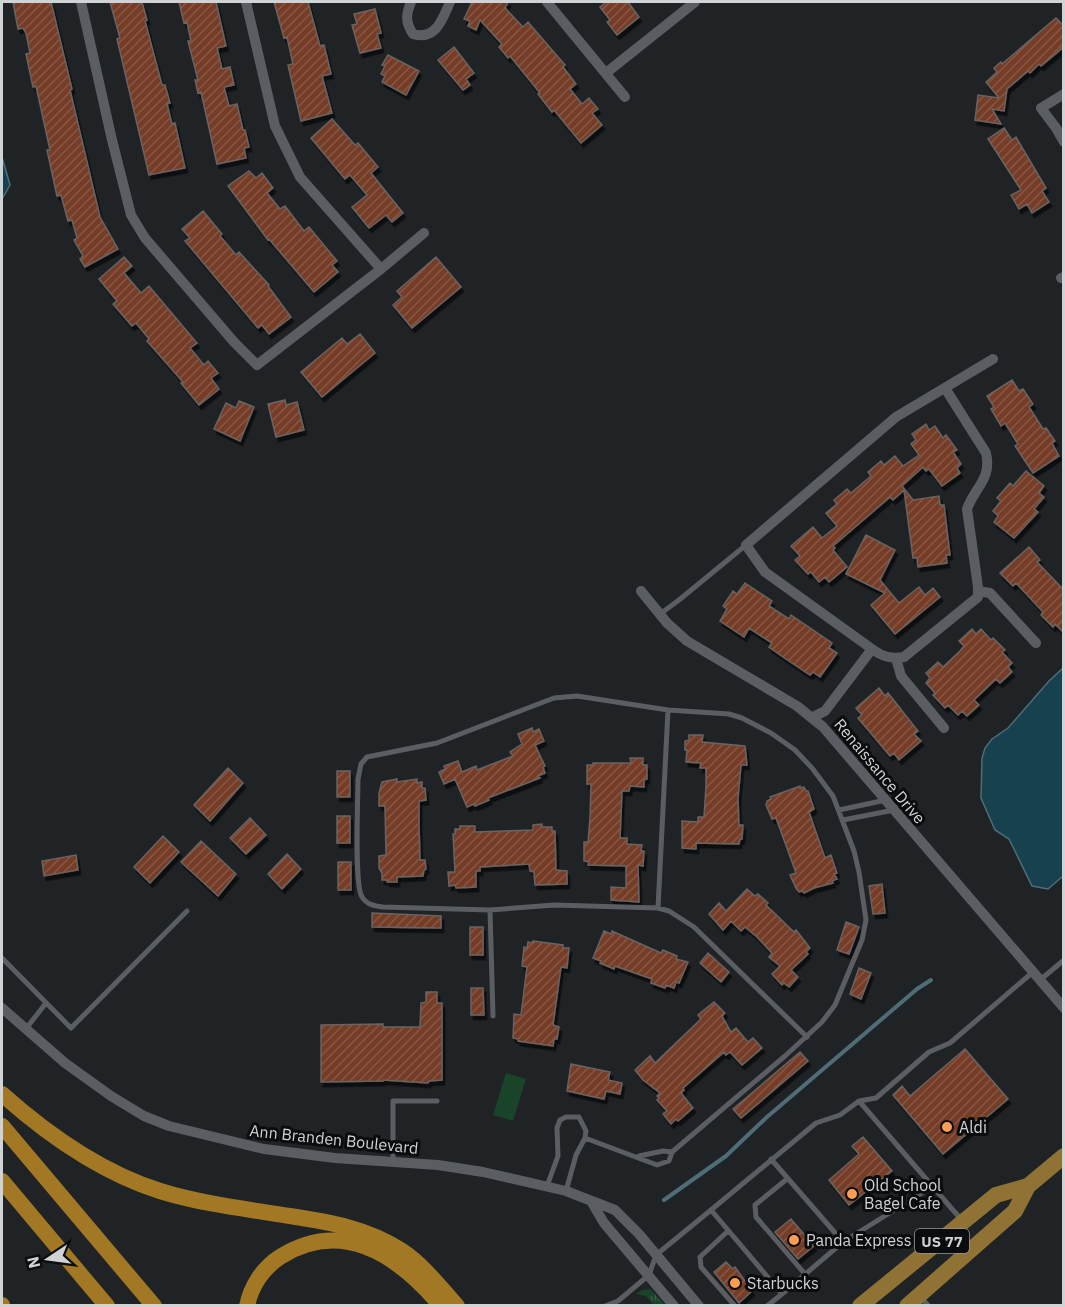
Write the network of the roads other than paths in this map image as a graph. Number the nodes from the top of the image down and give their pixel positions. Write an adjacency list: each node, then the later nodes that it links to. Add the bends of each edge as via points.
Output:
1 (81, 2): 12 (street, via 131,215 145,238 257,365)
2 (246, 2): 12 (street, via 275,126 300,177)
3 (411, 2): 4 (street, via 407,23 419,36 436,30)
4 (450, 2)
5 (547, 2): 7 (street)
6 (695, 2): 7 (street)
7 (606, 73): 9 (street)
8 (1064, 94): 10 (street, via 1041,108)
9 (625, 97)
10 (1064, 142)
11 (424, 233): 12 (street)
12 (381, 269)
13 (993, 359): 14 (street)
14 (945, 388): 15 (street, via 896,417); 17 (street, via 986,453 989,466 967,509)
15 (746, 545): 18 (lane); 20 (street, via 765,572)
16 (641, 591): 18 (street, Renaissance Drive)
17 (978, 591): 19 (street, via 990,593); 21 (street, via 978,597 904,657)
18 (660, 614): 23 (street, Renaissance Drive, via 687,641)
19 (1036, 643)
20 (872, 649): 21 (street); 23 (street, via 825,711)
21 (896, 658): 24 (street, via 901,676)
22 (669, 710): 26 (lane, via 729,714 771,733 812,768); 29 (lane); 30 (lane, via 577,696 554,698 455,738 363,760 358,770 358,878 364,900 383,907)
23 (813, 717): 25 (street, Renaissance Drive)
24 (944, 729)
25 (886, 801): 26 (lane); 27 (street, Renaissance Drive)
26 (839, 810): 28 (lane)
27 (894, 810): 28 (lane); 34 (street, Renaissance Drive)
28 (843, 820): 40 (lane, via 859,872 865,929 835,1005)
29 (658, 908): 30 (lane, via 554,905); 40 (lane, via 694,927)
30 (490, 910): 38 (lane)
31 (187, 911): 35 (lane, via 71,1028)
32 (2, 958): 35 (lane)
33 (1064, 960): 34 (lane)
34 (1036, 976): 37 (street, Renaissance Drive); 43 (lane, via 950,1043 929,1052 876,1098)
35 (46, 1003): 39 (lane)
36 (2, 1008): 39 (street, Ann Branden Boulevard)
37 (1064, 1008)
38 (493, 1016)
39 (25, 1030): 50 (street, Ann Branden Boulevard, via 111,1096 169,1126 264,1149)
40 (807, 1037): 46 (lane)
41 (2, 1094): 72 (highway, via 65,1145 159,1191 354,1228 381,1239 422,1268)
42 (437, 1101): 50 (lane, via 393,1101)
43 (859, 1101): 49 (lane, via 840,1115 816,1123); 54 (lane)
44 (2, 1126): 69 (highway)
45 (585, 1138): 47 (lane); 53 (lane, via 579,1117 560,1120 558,1156); 56 (lane)
46 (672, 1152): 47 (lane); 47 (lane, via 669,1161 657,1165)
47 (639, 1156)
48 (1064, 1156): 55 (main road, US 77)
49 (771, 1159): 51 (lane); 58 (lane)
50 (393, 1162): 53 (street, Ann Branden Boulevard, via 483,1172)
51 (788, 1179): 61 (lane); 63 (lane, via 755,1205 756,1217)
52 (2, 1181): 68 (highway)
53 (547, 1186): 56 (street, Ann Branden Boulevard)
54 (933, 1186): 59 (lane); 61 (lane)
55 (1028, 1186): 59 (main road, US 77, via 996,1195); 66 (main road, US 77, via 1015,1211)
56 (566, 1191): 57 (street, Ann Branden Boulevard)
57 (591, 1201): 62 (street, Ann Branden Boulevard, via 615,1210); 64 (street, via 604,1223)
58 (711, 1210): 60 (lane); 62 (lane)
59 (964, 1222): 78 (main road, US 77)
60 (728, 1231): 65 (lane); 76 (lane, via 700,1257 701,1267)
61 (843, 1242): 63 (lane)
62 (656, 1255): 64 (lane); 75 (street, Ann Branden Boulevard)
63 (805, 1274): 65 (lane)
64 (649, 1275): 67 (lane); 74 (street)
65 (782, 1294): 77 (lane)
66 (918, 1302)
67 (620, 1303): 73 (lane)
68 (107, 1305)
69 (154, 1305)
70 (247, 1305): 71 (highway, via 252,1288 274,1261 309,1242 341,1240 389,1258 407,1270)
71 (441, 1305)
72 (457, 1305)
73 (605, 1305)
74 (675, 1305)
75 (699, 1305)
76 (735, 1305)
77 (767, 1305)
78 (860, 1305)

